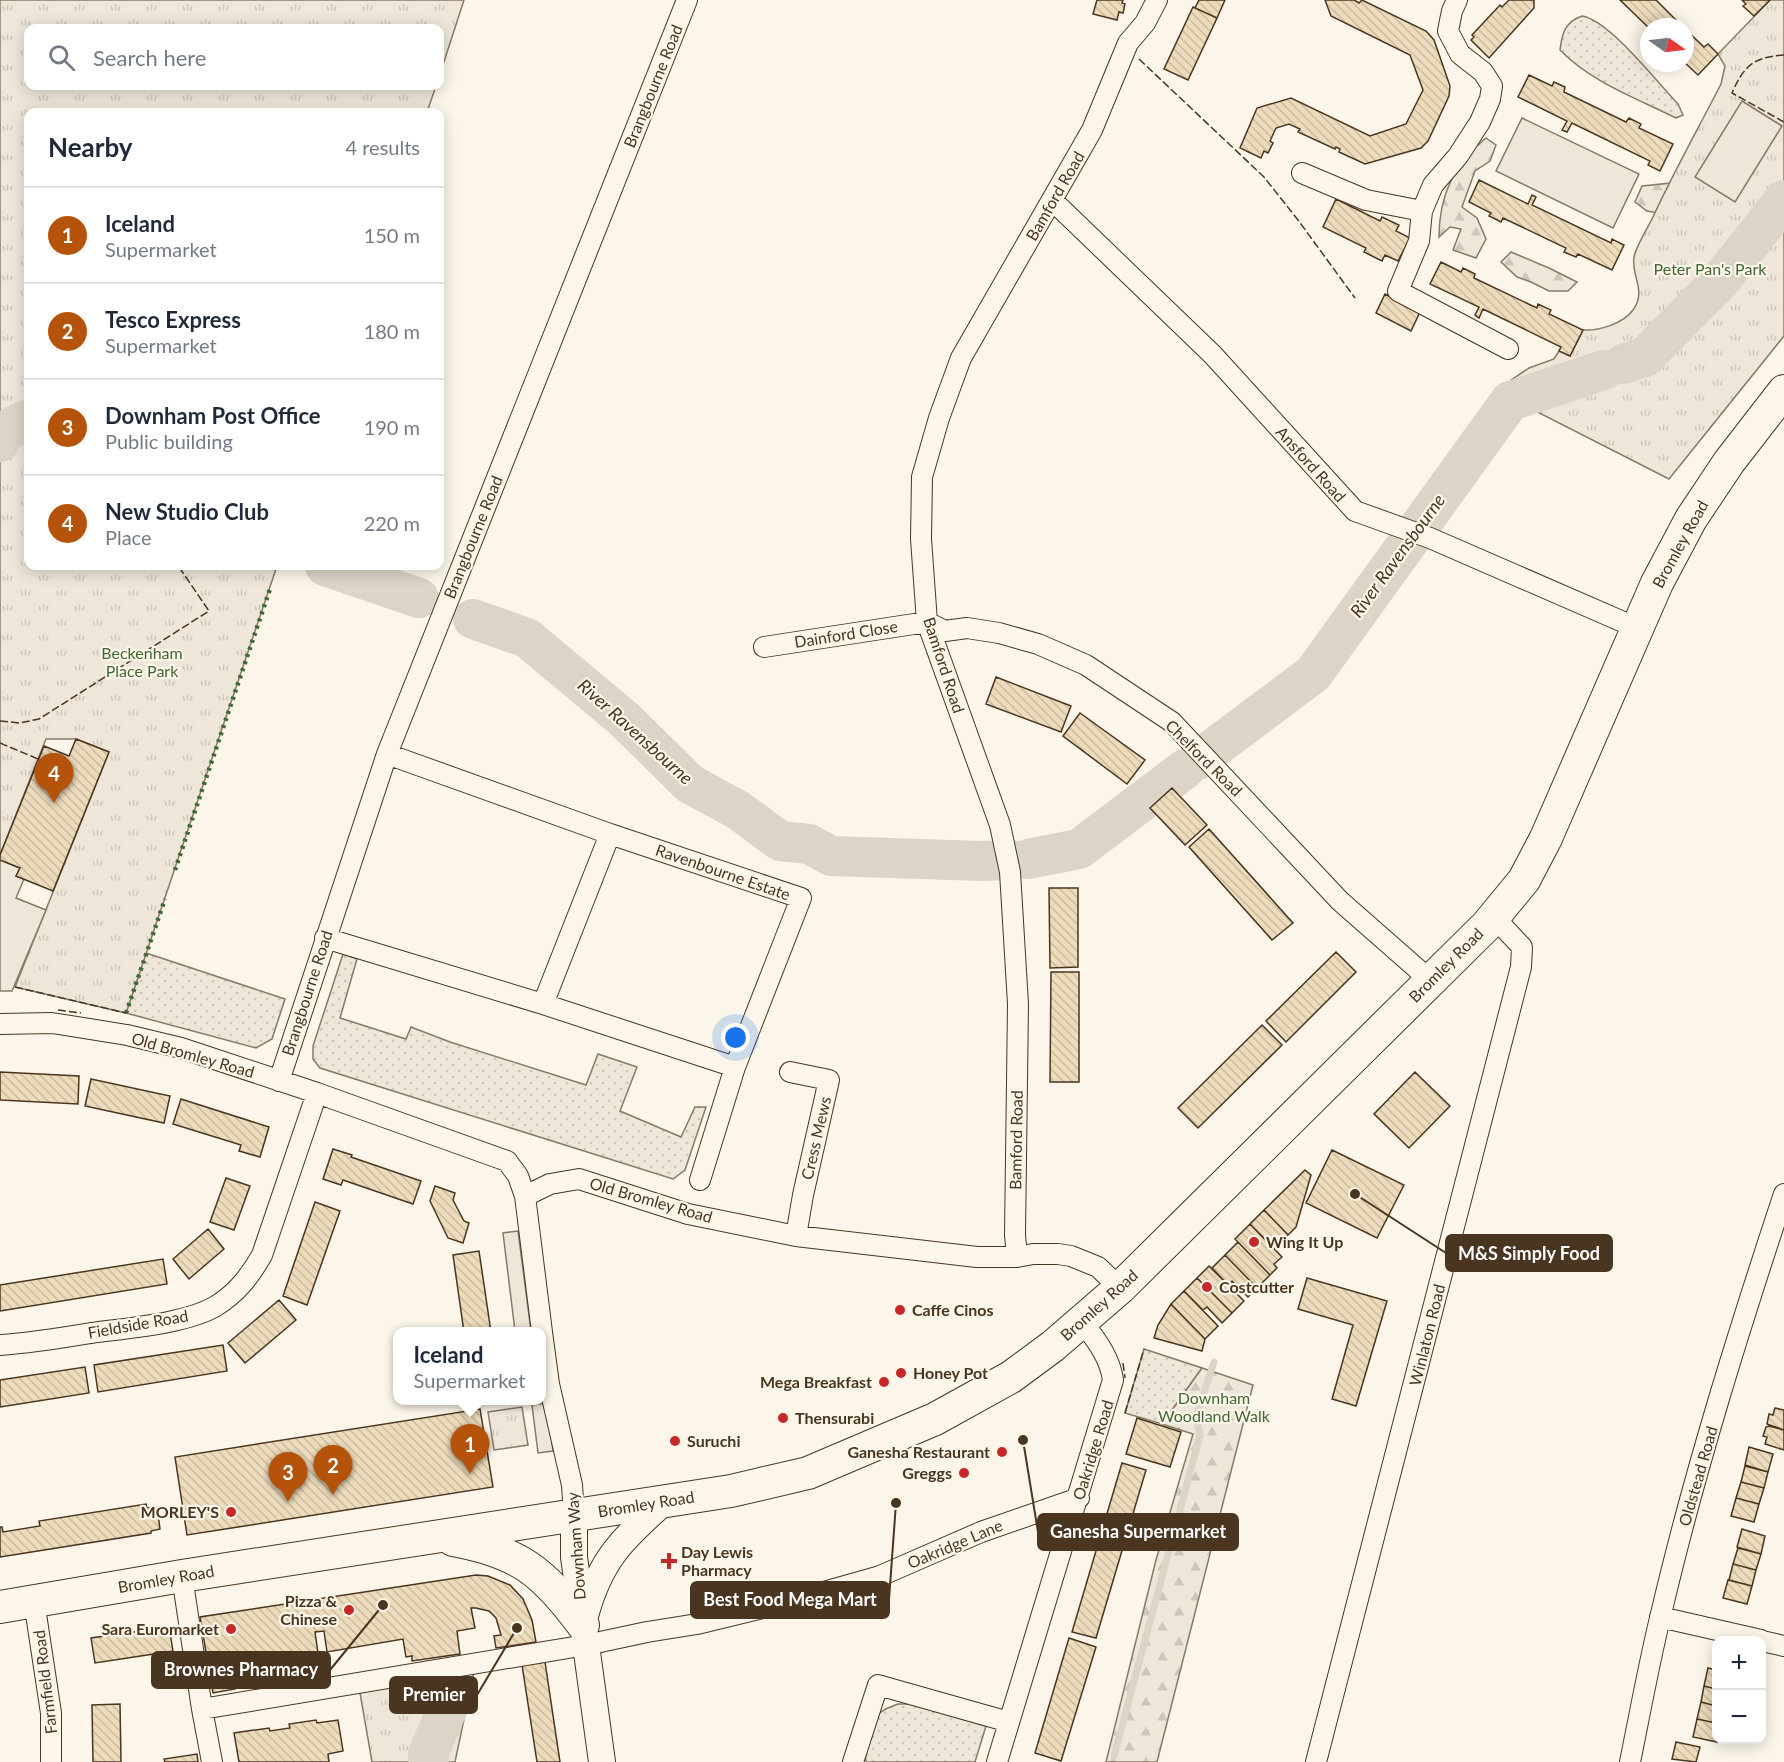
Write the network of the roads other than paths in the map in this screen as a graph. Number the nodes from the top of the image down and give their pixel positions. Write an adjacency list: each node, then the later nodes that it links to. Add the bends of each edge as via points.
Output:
1 (687, 0): 12 (street, Brangbourne Road)
2 (1158, 0): 5 (street, Bamford Road, via 1128,43 1092,130)
3 (1457, 0): 6 (street, via 1448,31 1460,54 1483,72 1491,86 1490,99 1458,156 1433,185)
4 (1302, 173): 6 (street, via 1366,200)
5 (1052, 200): 9 (street, Bamford Road, via 961,358 939,418 922,477 921,539); 10 (street, Ansford Road, via 1212,356 1355,511 1430,538)
6 (1422, 211): 7 (street, via 1419,241 1398,291)
7 (1508, 350)
8 (1784, 391): 10 (main road, Bromley Road, via 1691,519)
9 (927, 622): 11 (street, Dainford Close); 16 (street, Chelford Road, via 945,631 967,628 1038,644 1086,665 1172,723 1340,901); 27 (street, Bamford Road, via 1000,825 1010,872 1018,1004)
10 (1637, 628): 14 (main road, Bromley Road, via 1546,838 1524,880)
11 (764, 646)
12 (387, 754): 13 (street, Ravenbourne Estate); 15 (street, Brangbourne Road)
13 (610, 834): 17 (street); 19 (street, Ravenbourne Estate, via 801,898)
14 (1494, 917): 16 (main road, Bromley Road); 52 (street, Winlaton Road, via 1522,947 1521,967)
15 (325, 938): 17 (street); 21 (street, Brangbourne Road)
16 (1430, 980): 28 (main road, Bromley Road)
17 (543, 1004): 19 (street)
18 (0, 1024): 21 (street, Old Bromley Road, via 52,1023 127,1035 181,1048)
19 (735, 1067): 23 (street, Ravenbourne Estate)
20 (790, 1072): 26 (street, Cress Mews, via 829,1080)
21 (279, 1081): 22 (street, Old Bromley Road)
22 (317, 1094): 25 (street, Old Bromley Road, via 507,1161); 31 (street, Fieldside Road, via 262,1255 249,1278 232,1295 191,1316)
23 (700, 1179)
24 (1784, 1194): 40 (street, Oldstead Road, via 1740,1327)
25 (525, 1196): 26 (street, Old Bromley Road, via 550,1184 579,1179 688,1214); 30 (street, Downham Way)
26 (796, 1236): 27 (street, Old Bromley Road, via 977,1257)
27 (1017, 1257): 28 (street, Old Bromley Road, via 1071,1256 1098,1267)
28 (1120, 1288): 29 (main road, Bromley Road)
29 (1083, 1321): 33 (street, Oakridge Road, via 1106,1356 1113,1380); 34 (main road, Bromley Road, via 1011,1377 897,1436 808,1473)
30 (541, 1327)
31 (0, 1345)
32 (546, 1362): 35 (street, Downham Way, via 572,1485)
33 (1079, 1498): 41 (street, Oakridge Lane, via 981,1532 880,1576 788,1602 697,1624 647,1632); 46 (street, Oakridge Road)
34 (664, 1502): 35 (main road, Bromley Road); 41 (street, via 627,1535 610,1557 597,1580)
35 (574, 1515): 36 (main road, Bromley Road); 41 (street, Downham Way, via 573,1548)
36 (433, 1538): 37 (main road, Bromley Road); 41 (main road, via 490,1548 523,1562 562,1597)
37 (182, 1576): 38 (main road, Bromley Road); 45 (street)
38 (34, 1602): 39 (main road, Bromley Road); 47 (street, Farmfield Road, via 51,1713)
39 (0, 1607)
40 (1660, 1617): 42 (street); 53 (street, Oldstead Road)
41 (584, 1635): 45 (street, Oakridge Lane); 49 (street, Downham Way)
42 (1740, 1636)
43 (1766, 1642): 44 (street)
44 (1784, 1646)
45 (204, 1718): 48 (street)
46 (1009, 1722): 50 (street, via 878,1685); 51 (street, Oakridge Road)
47 (51, 1762)
48 (212, 1762)
49 (602, 1762)
50 (853, 1762)
51 (997, 1762)
52 (1316, 1762)
53 (1630, 1762)

